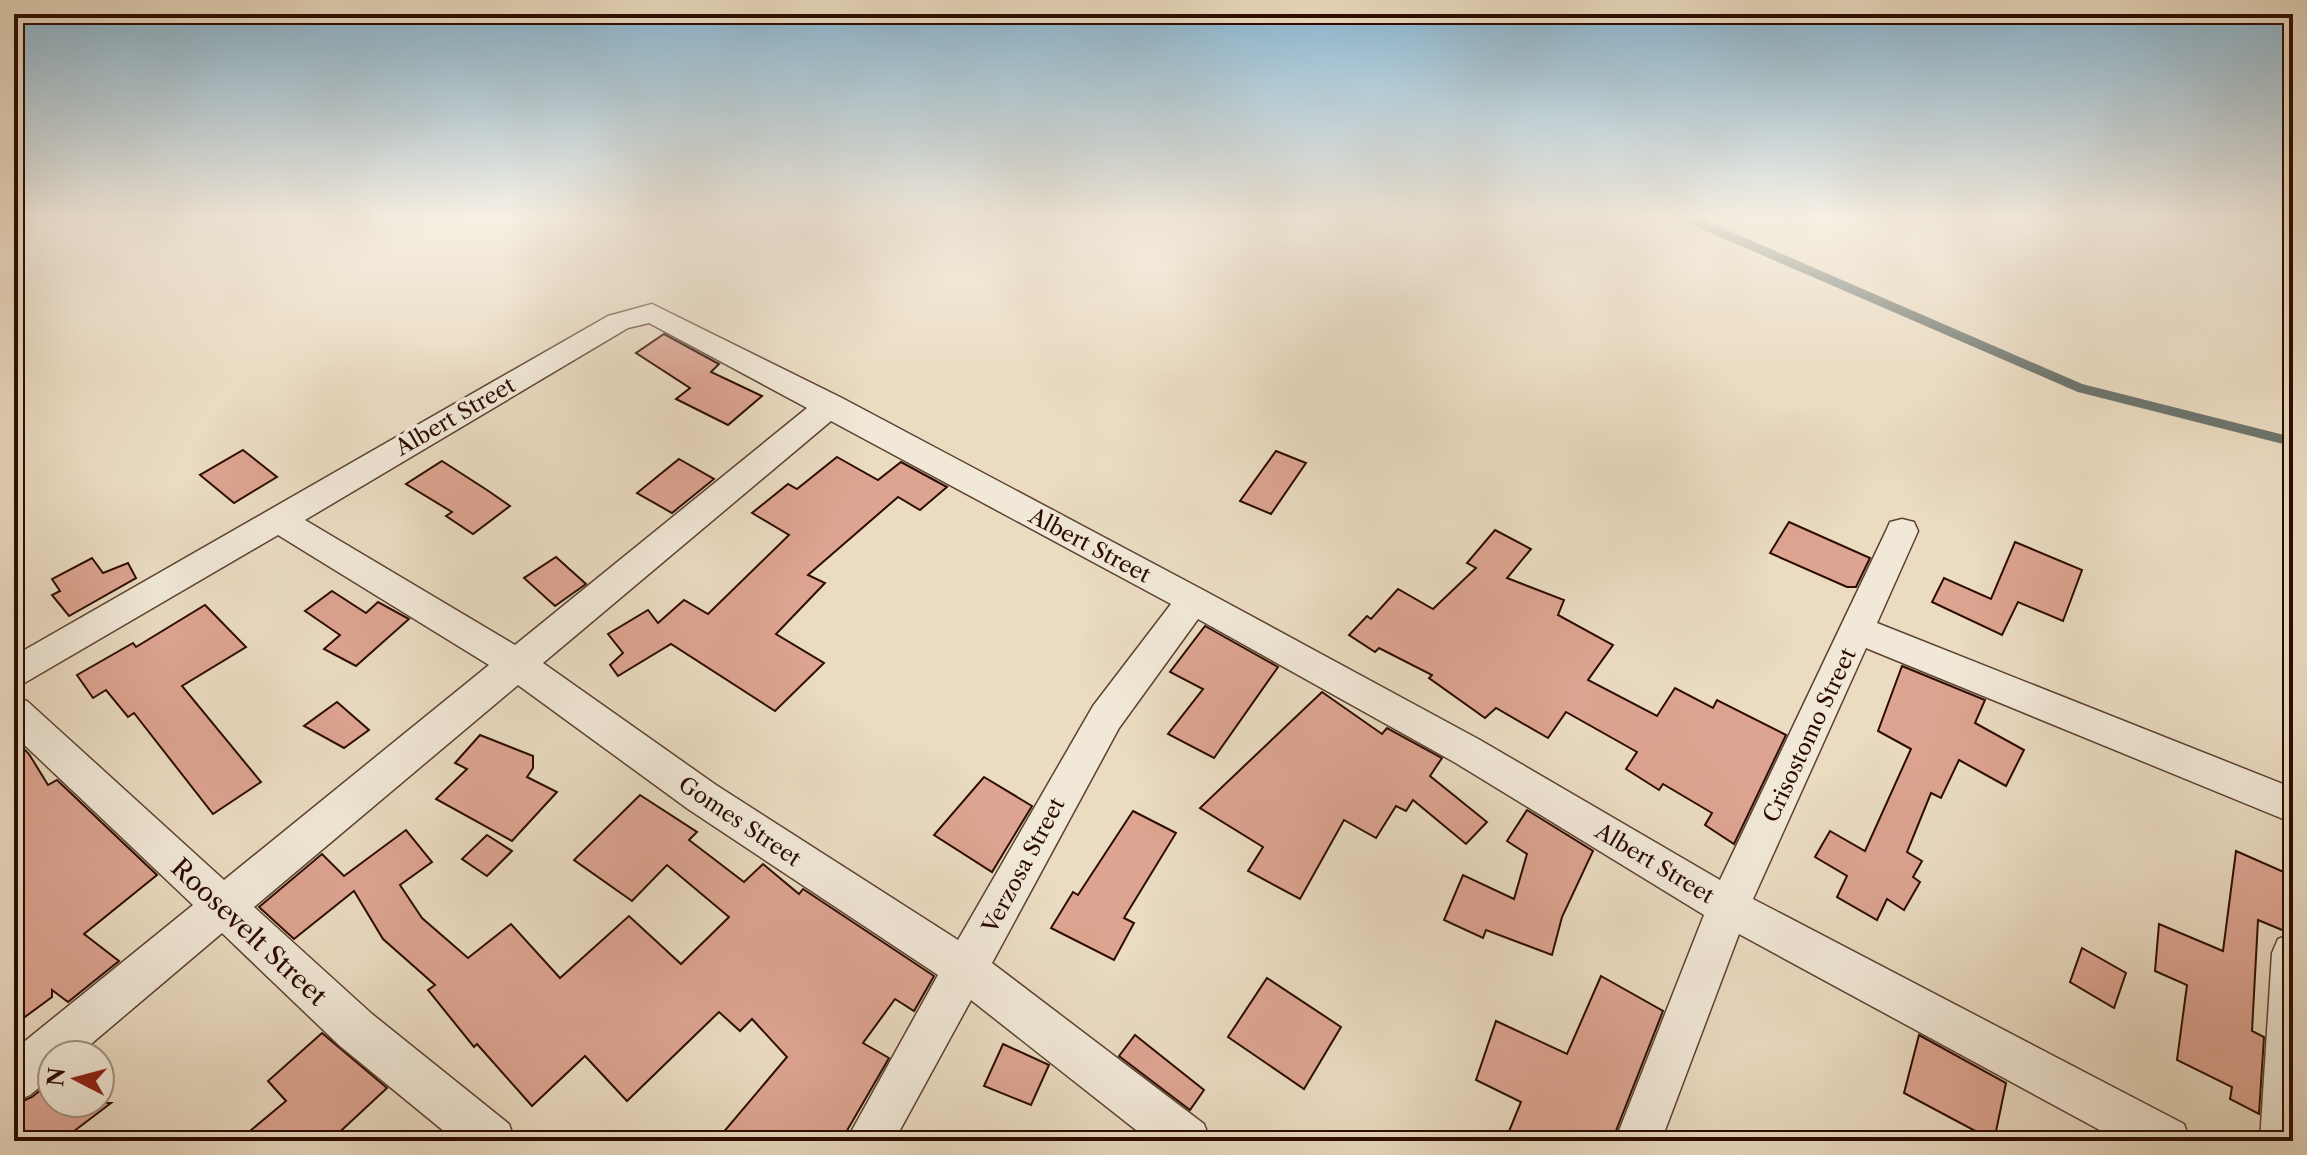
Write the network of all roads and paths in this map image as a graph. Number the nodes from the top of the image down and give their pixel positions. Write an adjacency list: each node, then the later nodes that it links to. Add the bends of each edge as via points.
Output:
1 (831, 405): 2 (street, Albert Street, via 670,321 652,313 634,315); 4 (street, Albert Street); 6 (street)
2 (279, 520): 6 (street, Gomes Street); 7 (street, Albert Street)
3 (1902, 531): 5 (street)
4 (1193, 600): 11 (street, Albert Street, via 1467,751); 13 (street, Verzosa Street, via 1106,717)
5 (1858, 630): 9 (street, Crisostomo Street); 11 (street, Crisostomo Street)
6 (518, 665): 10 (street); 13 (street, Gomes Street, via 702,797)
7 (14, 674)
8 (14, 712): 10 (street, Roosevelt Street)
9 (2293, 806)
10 (220, 907): 14 (street); 15 (street, Roosevelt Street, via 356,1030)
11 (1728, 907): 18 (street, Crisostomo Street); 19 (street, Albert Street)
12 (2293, 953): 20 (street)
13 (967, 970): 16 (street, Verzosa Street); 17 (street, Gomes Street)
14 (14, 1079)
15 (492, 1141)
16 (869, 1141)
17 (1187, 1141)
18 (1638, 1141)
19 (2167, 1141)
20 (2283, 1141)

